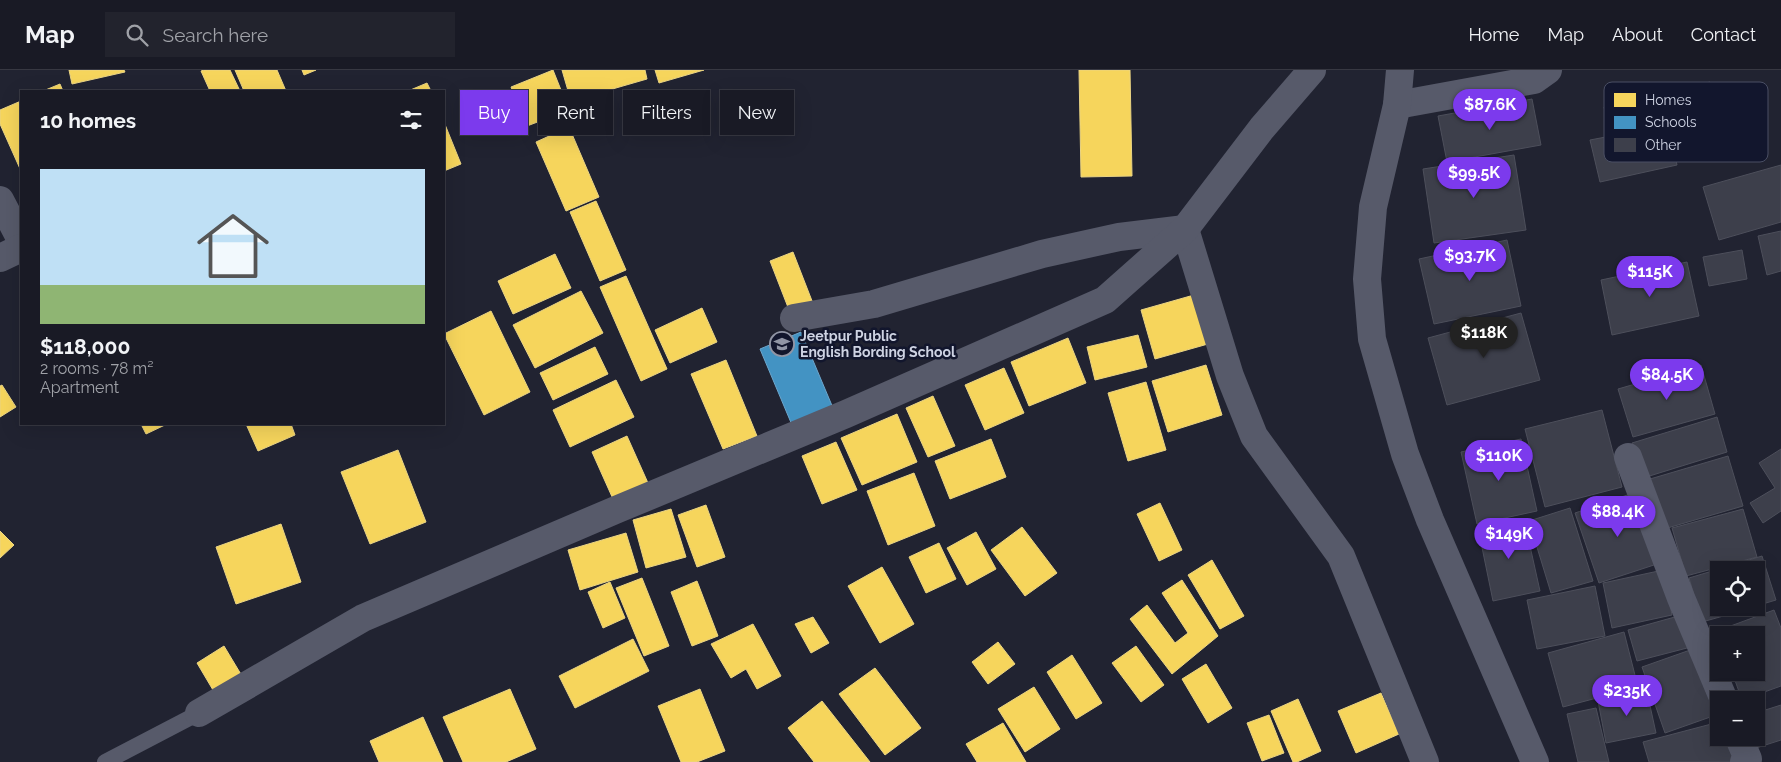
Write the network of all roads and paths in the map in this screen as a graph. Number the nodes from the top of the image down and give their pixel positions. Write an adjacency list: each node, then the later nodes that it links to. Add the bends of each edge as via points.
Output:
1 (1312, 70): 6 (street, via 1262,128)
2 (1400, 70): 4 (street)
3 (1548, 70): 4 (street, via 1534,80)
4 (1396, 105): 17 (street, via 1373,207 1367,279 1372,339 1405,454 1430,520)
5 (0, 200): 7 (street)
6 (1185, 229): 10 (street, via 1119,237 1042,254 874,304); 13 (street, via 1105,300 846,414 363,618); 16 (street, via 1230,376 1254,436 1341,556)
7 (20, 238)
8 (20, 248): 9 (street)
9 (0, 258)
10 (794, 318)
11 (1628, 457): 12 (street)
12 (1720, 691)
13 (199, 713): 15 (lane)
14 (1742, 746): 18 (street, via 1748,759)
15 (104, 762)
16 (1425, 762)
17 (1535, 762)
18 (1744, 762)

